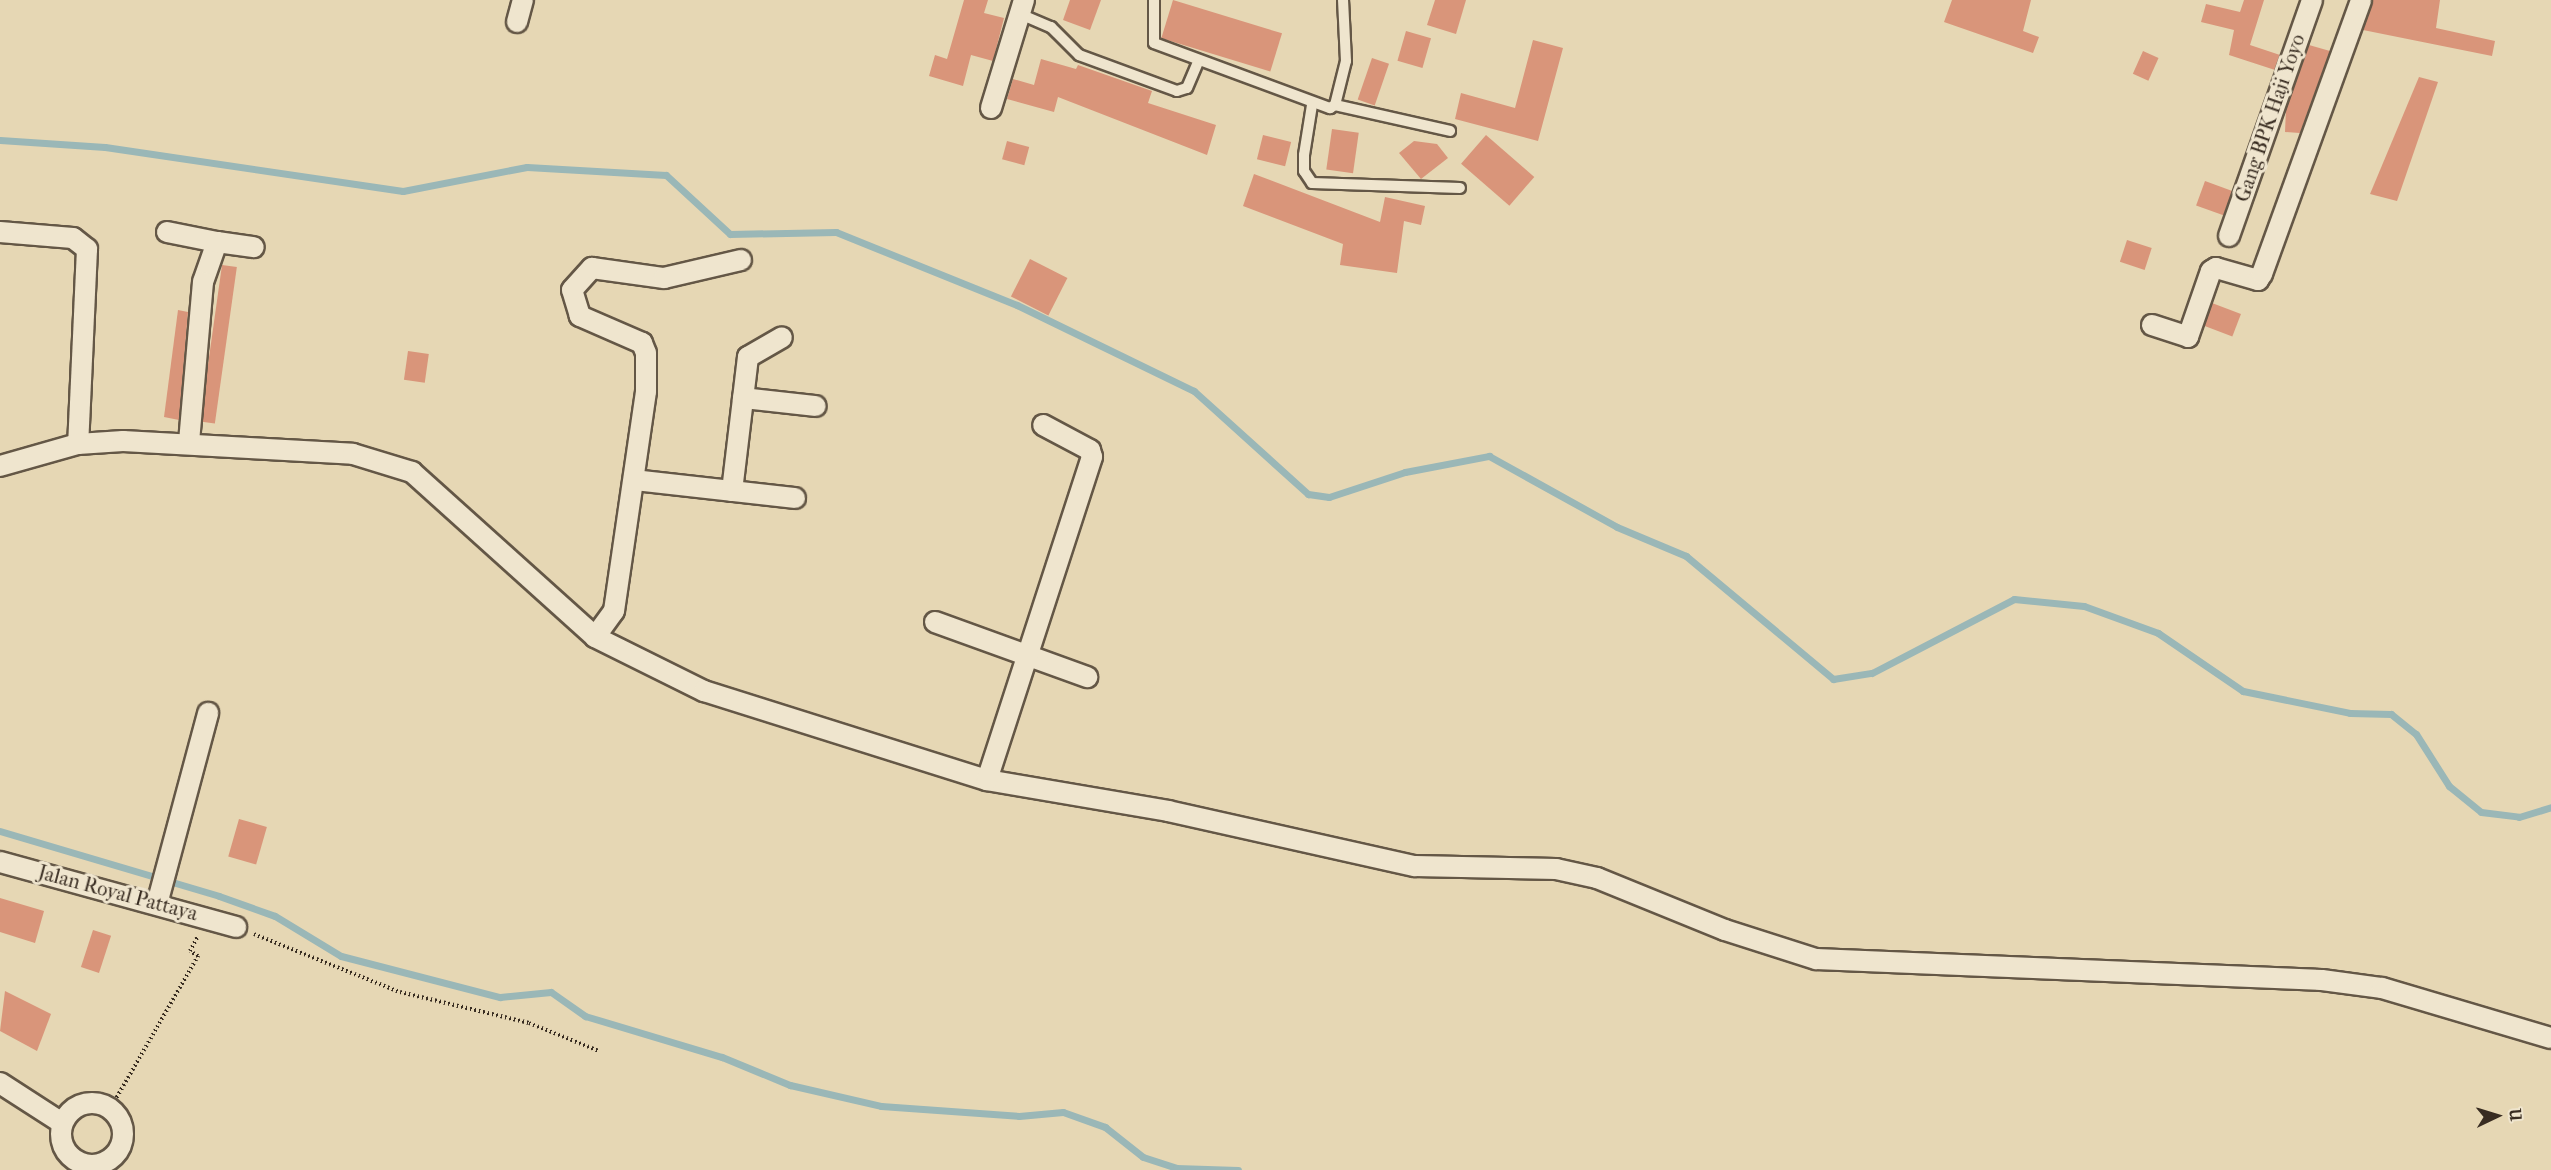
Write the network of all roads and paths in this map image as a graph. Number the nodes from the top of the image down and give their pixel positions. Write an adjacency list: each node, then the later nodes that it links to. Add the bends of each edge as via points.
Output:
1 (523, 0): 7 (street)
2 (1154, 0): 8 (lane, via 1154,43)
3 (1343, 0): 10 (lane, via 1348,45)
4 (2312, 0): 16 (street, Gang BPK Haji Yoyo)
5 (2361, 0): 20 (street, via 2262,274 2258,280 2216,268 2211,271 2188,337)
6 (1022, 7): 8 (lane, via 1051,27 1079,55 1177,91 1187,88); 11 (street)
7 (517, 22)
8 (1198, 62): 9 (lane)
9 (1312, 105): 10 (lane); 13 (lane, via 1304,171 1312,183)
10 (1335, 105): 12 (lane)
11 (991, 108)
12 (1450, 131)
13 (1460, 188)
14 (0, 232): 26 (street, via 73,238 87,249)
15 (167, 232): 17 (street)
16 (2229, 236)
17 (217, 242): 18 (street); 25 (street, via 203,282)
18 (254, 247)
19 (741, 260): 28 (street, via 664,278 592,268 575,284 574,306 580,316 642,344 646,353)
20 (2152, 325)
21 (782, 337): 22 (street, via 748,357)
22 (743, 398): 23 (street); 29 (street)
23 (816, 406)
24 (1043, 424): 33 (street, via 1090,450 1092,457)
25 (189, 443): 26 (street); 32 (street, via 353,454 412,472)
26 (78, 444): 27 (street)
27 (0, 466)
28 (634, 480): 29 (street); 32 (street, via 614,611)
29 (732, 491): 30 (street)
30 (795, 498)
31 (935, 622): 33 (street)
32 (595, 637): 36 (street, via 704,691)
33 (1027, 655): 34 (street); 36 (street)
34 (1087, 677)
35 (208, 713): 38 (street)
36 (987, 780): 41 (street, via 1168,811 1392,862 1556,869 1597,878 1725,930 1816,958 2322,980 2382,988)
37 (0, 862): 38 (street, Jalan Royal Pattaya)
38 (158, 904): 39 (street, Jalan Royal Pattaya)
39 (209, 917): 40 (street, Jalan Royal Pattaya); 44 (path, via 190,951 198,956)
40 (236, 927): 42 (path, via 400,992 529,1023)
41 (2551, 1038)
42 (599, 1051)
43 (0, 1083): 45 (street)
44 (110, 1108): 45 (street, via 84,1103); 46 (street, via 122,1128 119,1148 95,1165)
45 (62, 1123): 46 (street, via 62,1144)
46 (73, 1165)

